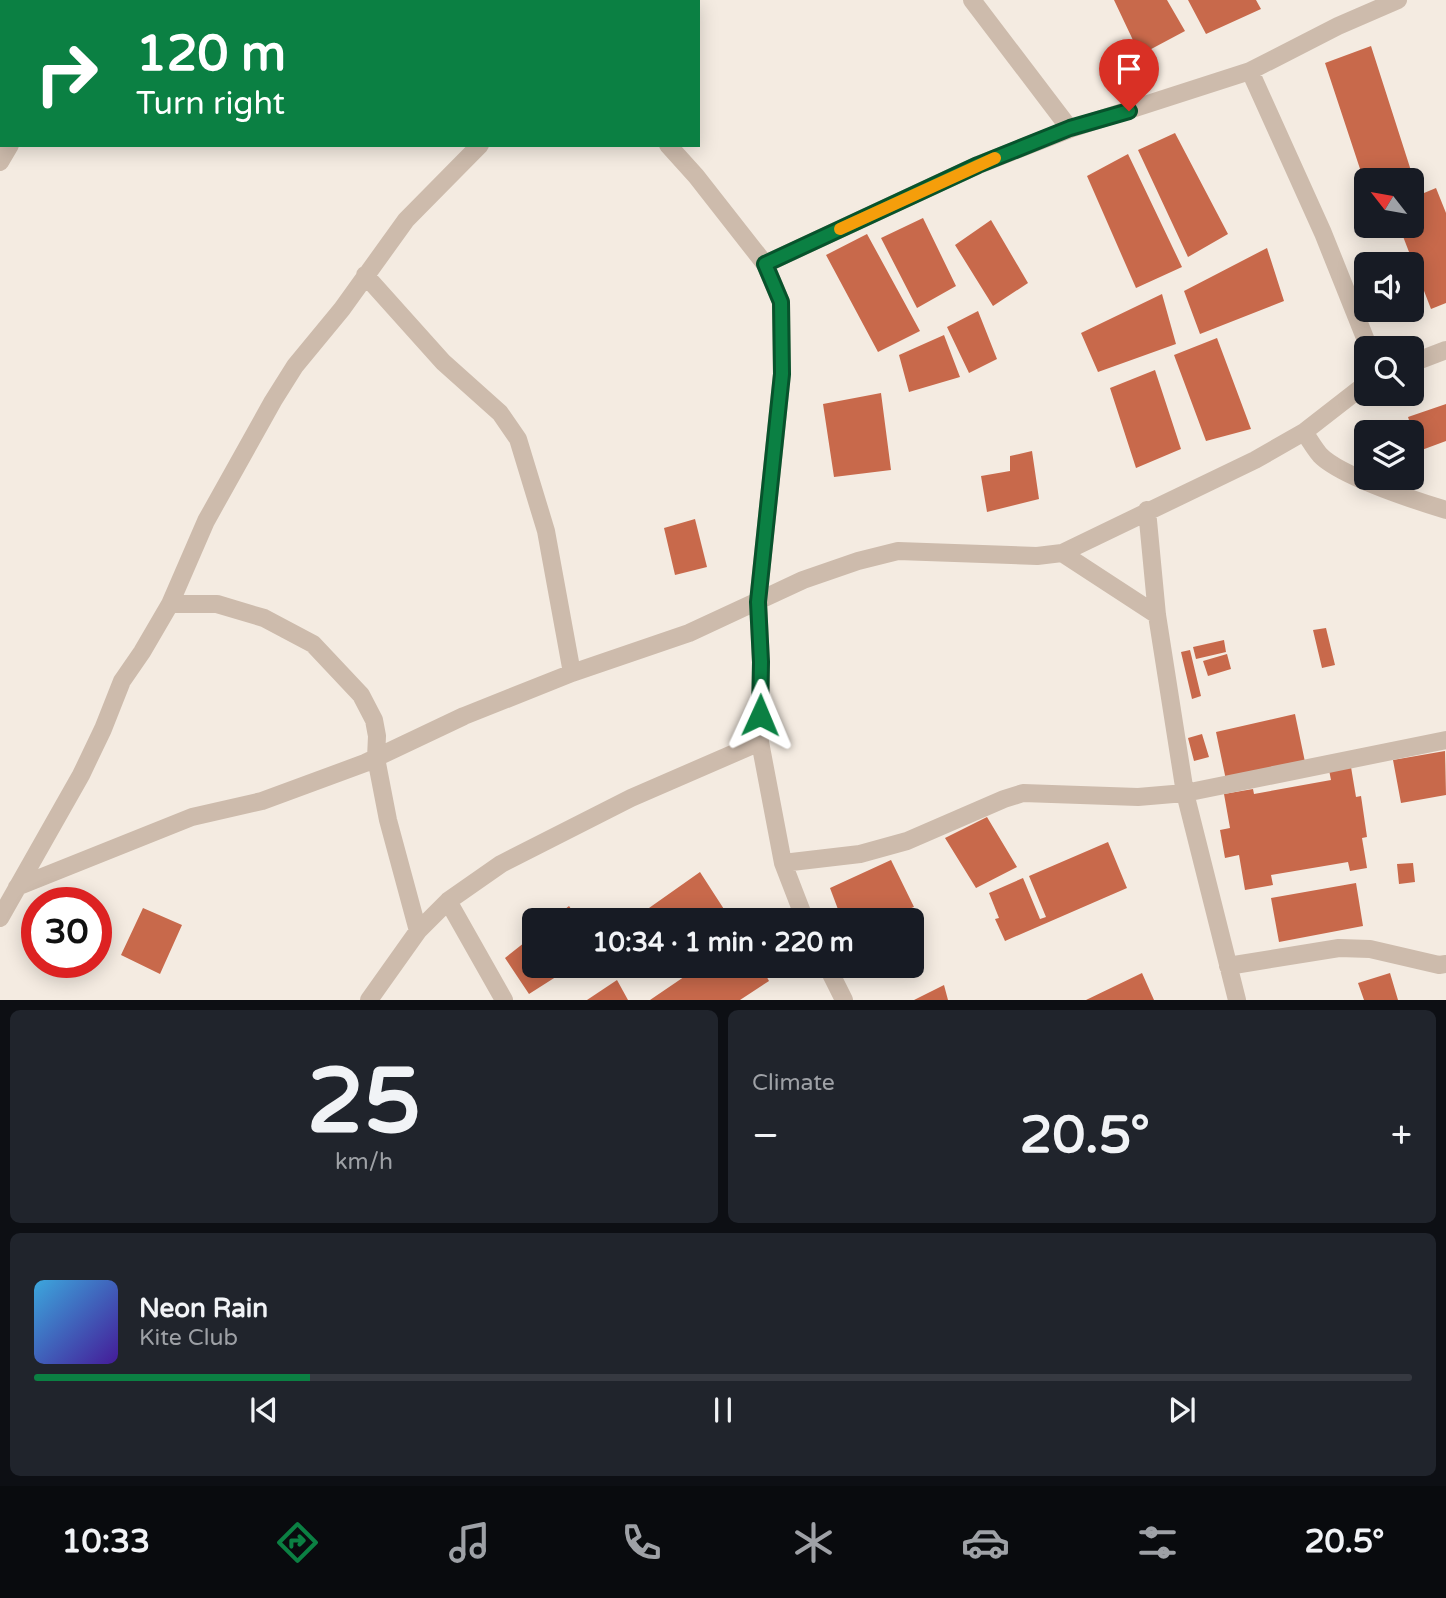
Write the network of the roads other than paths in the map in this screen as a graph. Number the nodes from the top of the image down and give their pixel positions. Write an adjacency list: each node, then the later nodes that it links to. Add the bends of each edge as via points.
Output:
1 (972, 0): 4 (street)
2 (1398, 0): 3 (street)
3 (1251, 71): 4 (street); 9 (street)
4 (1070, 128): 7 (street, via 978,165)
5 (479, 147): 8 (street, via 406,220)
6 (669, 147): 7 (street)
7 (765, 264): 17 (street, via 781,302 782,374)
8 (365, 275): 18 (street, via 273,401 206,520); 20 (street, via 443,362 500,413 518,439 546,531)
9 (1364, 336)
10 (1446, 350): 11 (street)
11 (1424, 358)
12 (1354, 393): 13 (street)
13 (1304, 432): 14 (street); 15 (street, via 1334,465 1408,499)
14 (1147, 510): 16 (street); 19 (street)
15 (1446, 510)
16 (1062, 553): 17 (street, via 898,551 803,580); 19 (street)
17 (758, 602): 20 (street, via 690,633); 22 (street)
18 (170, 604): 23 (street, via 217,604 264,618 313,644 361,695 376,728); 26 (street, via 122,681 80,775)
19 (1157, 615): 24 (street)
20 (572, 673): 23 (street, via 464,716)
21 (1446, 740): 24 (street)
22 (760, 742): 25 (street); 27 (street, via 631,798 501,864)
23 (376, 758): 26 (street, via 262,801 192,817); 30 (street)
24 (1185, 793): 25 (street, via 1138,797 1023,793 907,841 860,854); 32 (street)
25 (783, 863): 28 (street)
26 (17, 887): 29 (street)
27 (448, 901): 30 (street); 35 (street)
28 (800, 908)
29 (0, 918)
30 (418, 931): 34 (street)
31 (1446, 964): 32 (street, via 1370,949 1339,948)
32 (1228, 966): 37 (street)
33 (833, 978): 36 (street)
34 (369, 999)
35 (504, 999)
36 (844, 999)
37 (1237, 999)

